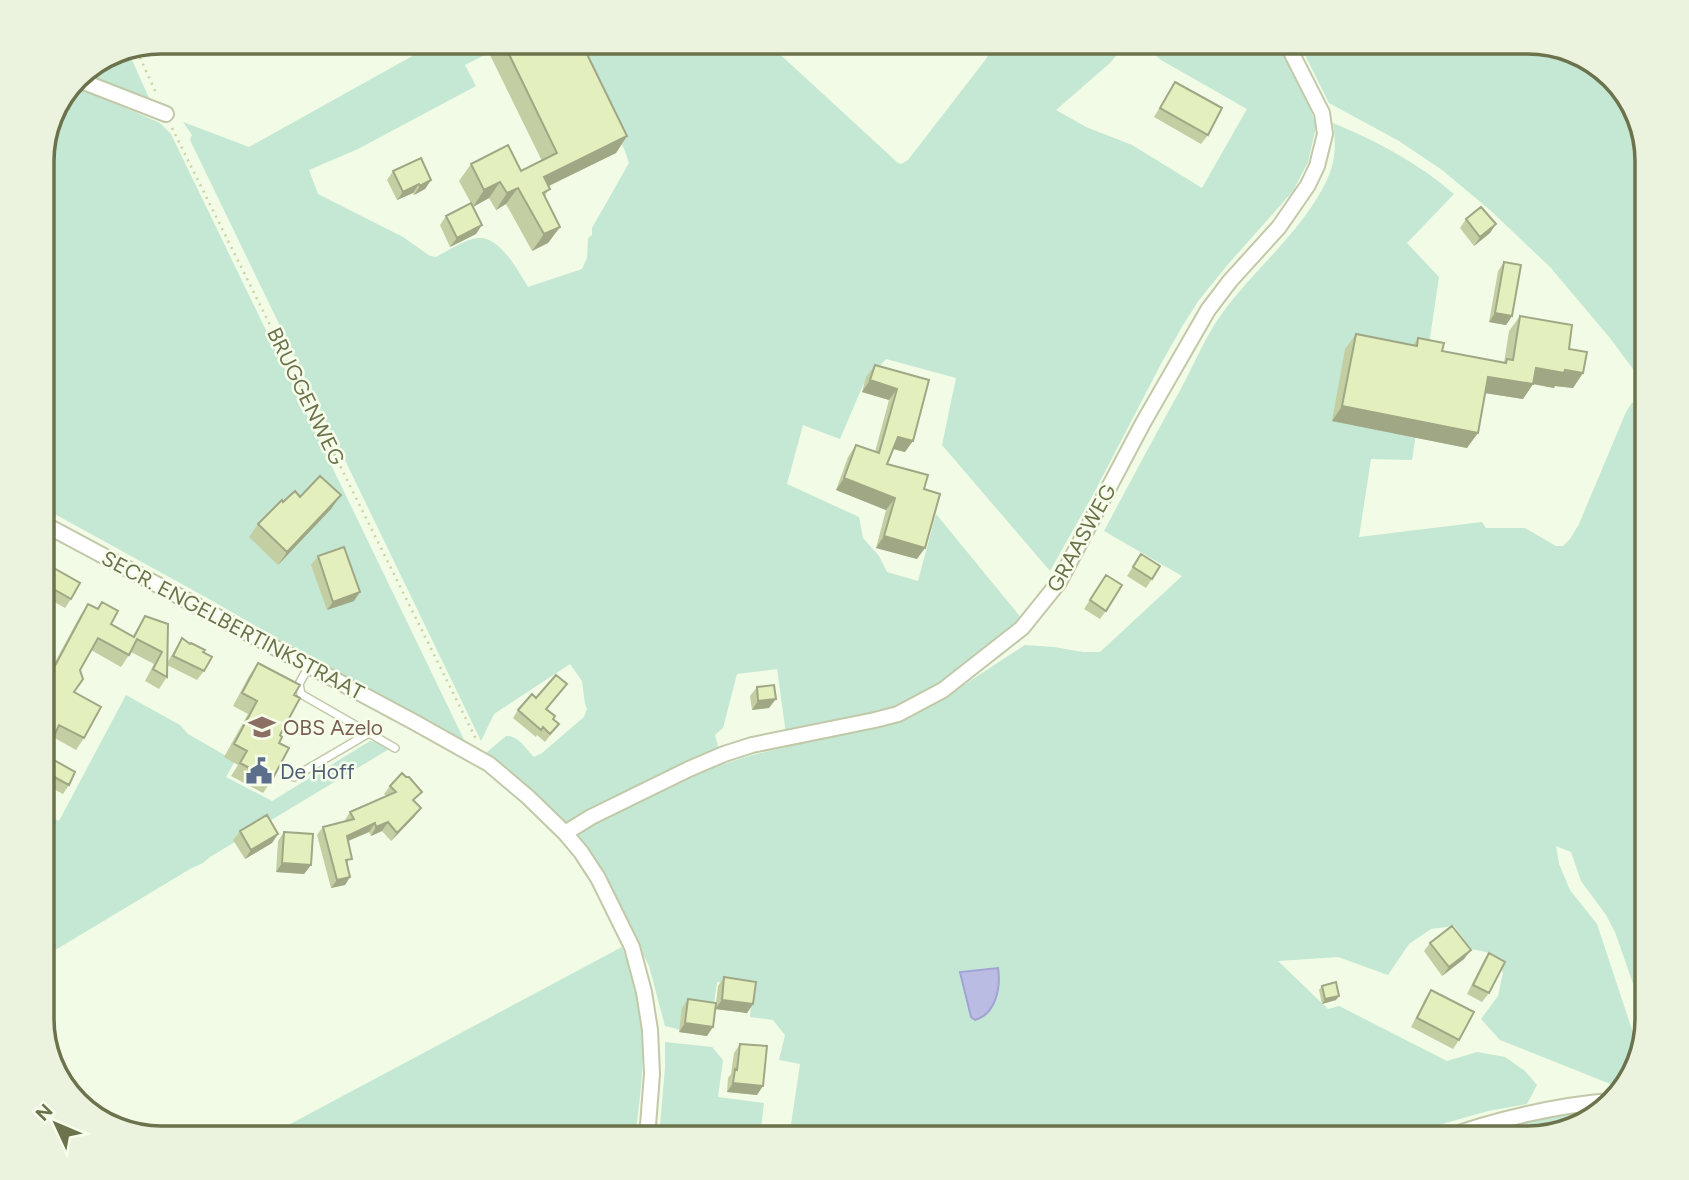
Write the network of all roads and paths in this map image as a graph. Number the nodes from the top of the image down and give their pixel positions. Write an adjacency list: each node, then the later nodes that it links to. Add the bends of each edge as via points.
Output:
1 (1292, 54): 11 (street, GRAASWEG, via 1322,113 1325,134 1317,166 1279,227 1208,310 1059,582 1022,628 943,690 898,714 724,754)
2 (139, 56): 4 (path, BRUGGENWEG)
3 (88, 84): 4 (street)
4 (166, 114): 8 (path, BRUGGENWEG)
5 (54, 529): 6 (street, SECR. ENGELBERTINKSTRAAT)
6 (309, 666): 7 (lane, via 299,684 301,694); 11 (street, SECR. ENGELBERTINKSTRAAT, via 488,764)
7 (369, 733): 9 (lane); 10 (lane)
8 (476, 739)
9 (396, 748)
10 (294, 777)
11 (565, 833): 13 (street, SECR. ENGELBERTINKSTRAAT, via 598,878 632,947 650,1030)
12 (1591, 1104): 14 (street)
13 (648, 1126)
14 (1480, 1126)

